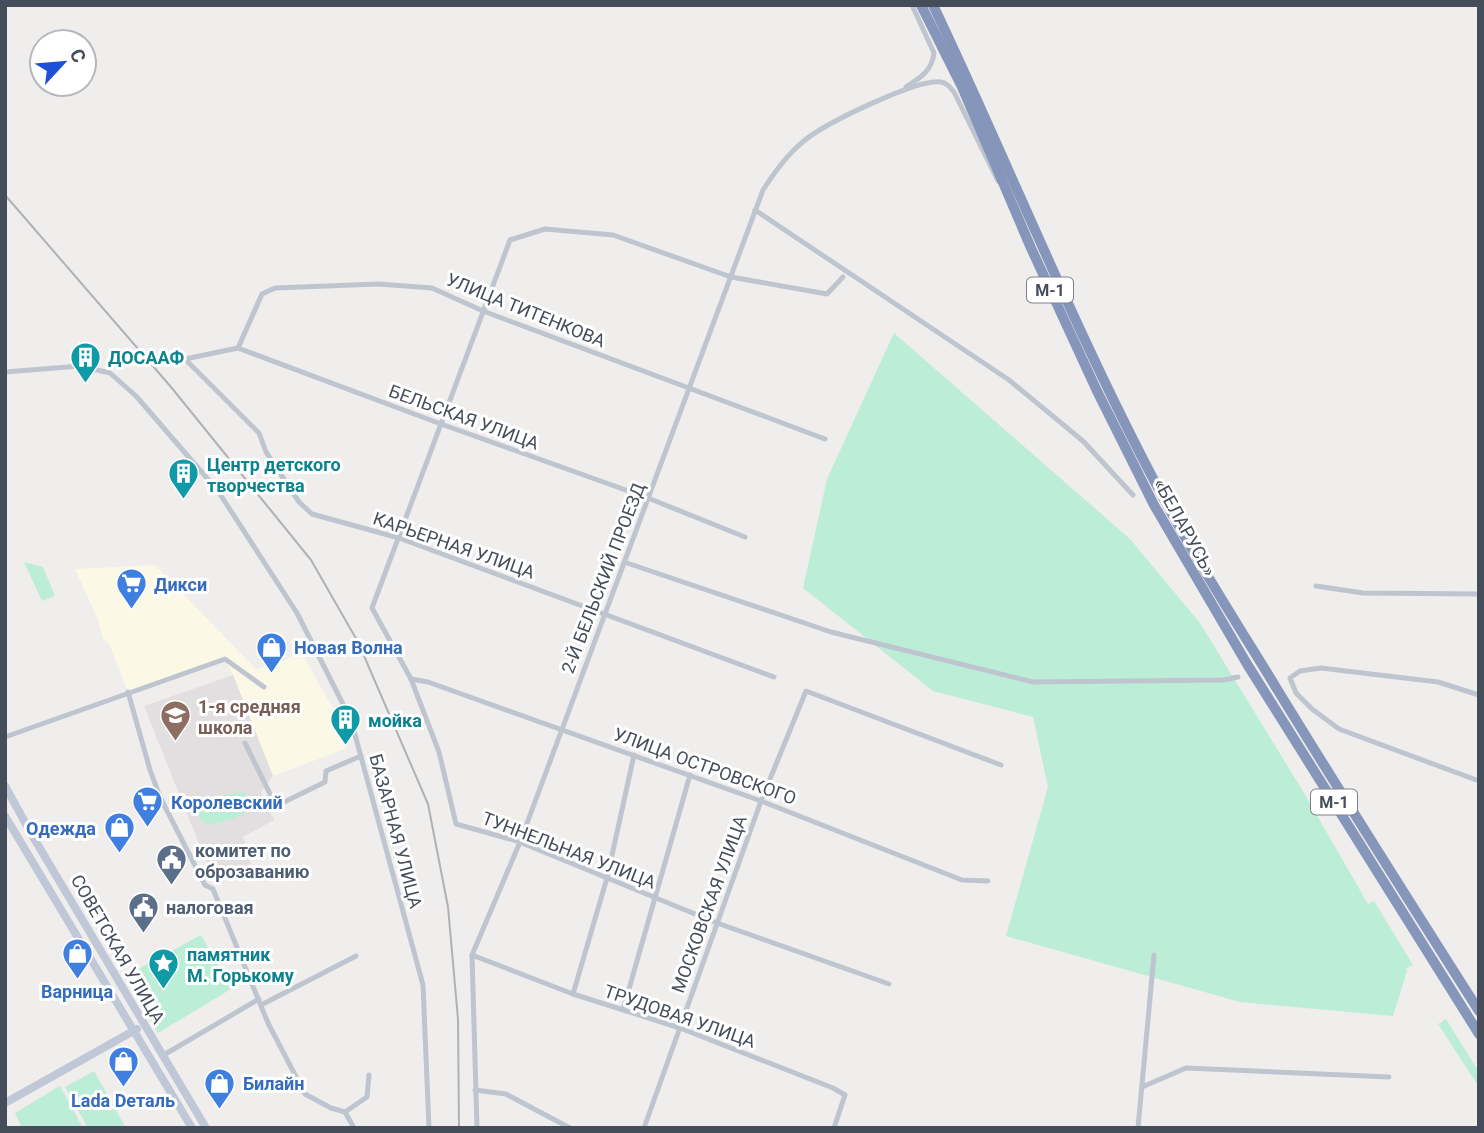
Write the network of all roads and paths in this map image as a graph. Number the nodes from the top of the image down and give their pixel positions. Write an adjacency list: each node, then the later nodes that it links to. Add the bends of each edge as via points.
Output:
1 (912, 5): 4 (street, via 932,46 933,61 927,72)
2 (921, 5): 6 (highway, «БЕЛАРУСЬ» / М-1)
3 (933, 5): 54 (highway, «БЕЛАРУСЬ» / М-1, via 1107,388 1159,490 1233,618)
4 (894, 94): 5 (street, 2-Й БЕЛЬСКИЙ ПРОЕЗД, via 808,137 775,171); 6 (street, via 933,82 950,87)
5 (755, 210): 8 (street, 2-Й БЕЛЬСКИЙ ПРОЕЗД); 17 (street, via 1009,380 1083,442)
6 (1031, 247): 58 (highway, «БЕЛАРУСЬ» / М-1, via 1154,505 1247,664)
7 (843, 276): 8 (street, via 827,294)
8 (731, 277): 9 (street, via 613,235 545,229 510,240); 14 (street, 2-Й БЕЛЬСКИЙ ПРОЕЗД)
9 (483, 311): 10 (street, УЛИЦА ТИТЕНКОВА, via 432,288 378,284 275,288 262,294); 14 (street, УЛИЦА ТИТЕНКОВА); 15 (street)
10 (238, 348): 11 (street); 15 (street, БЕЛЬСКАЯ УЛИЦА)
11 (185, 359): 12 (street); 20 (street, КАРЬЕРНАЯ УЛИЦА, via 259,433 299,502 313,514)
12 (171, 364)
13 (5, 372): 34 (street, БАЗАРНАЯ УЛИЦА, via 80,366 110,373 136,396 218,491 297,613 351,719)
14 (689, 389): 16 (street, УЛИЦА ТИТЕНКОВА); 18 (street, 2-Й БЕЛЬСКИЙ ПРОЕЗД)
15 (441, 424): 18 (street, БЕЛЬСКАЯ УЛИЦА); 20 (street)
16 (825, 439)
17 (1133, 495)
18 (648, 498): 19 (street, БЕЛЬСКАЯ УЛИЦА); 21 (street, 2-Й БЕЛЬСКИЙ ПРОЕЗД)
19 (745, 537)
20 (399, 538): 24 (street, КАРЬЕРНАЯ УЛИЦА); 27 (street, ТУННЕЛЬНАЯ УЛИЦА, via 372,608)
21 (624, 562): 24 (street, 2-Й БЕЛЬСКИЙ ПРОЕЗД); 26 (street, via 831,632 1032,682)
22 (1316, 586): 23 (street, via 1363,593)
23 (1479, 594)
24 (604, 614): 25 (street, КАРЬЕРНАЯ УЛИЦА); 31 (street, 2-Й БЕЛЬСКИЙ ПРОЕЗД)
25 (774, 677)
26 (1238, 677)
27 (411, 679): 31 (street, УЛИЦА ОСТРОВСКОГО); 42 (street, ТУННЕЛЬНАЯ УЛИЦА, via 439,751 456,824)
28 (264, 687): 29 (street, via 225,659)
29 (128, 692): 32 (street); 52 (street, via 160,797 205,885 213,889)
30 (1479, 695): 38 (street, via 1438,682 1321,668 1300,671 1290,678 1296,693 1339,729)
31 (561, 729): 35 (street, УЛИЦА ОСТРОВСКОГО); 42 (street, 2-Й БЕЛЬСКИЙ ПРОЕЗД)
32 (5, 737)
33 (245, 743): 34 (street, via 276,806 325,782 326,771)
34 (361, 755): 69 (street, БАЗАРНАЯ УЛИЦА, via 423,985)
35 (634, 755): 37 (street, УЛИЦА ОСТРОВСКОГО); 43 (street)
36 (1001, 765): 40 (street, МОСКОВСКАЯ УЛИЦА, via 806,691)
37 (690, 775): 40 (street, УЛИЦА ОСТРОВСКОГО); 45 (street)
38 (1479, 781)
39 (5, 786): 55 (main road, СОВЕТСКАЯ УЛИЦА)
40 (761, 801): 44 (street, УЛИЦА ОСТРОВСКОГО, via 962,880); 46 (street, МОСКОВСКАЯ УЛИЦА)
41 (5, 816): 57 (main road, СОВЕТСКАЯ УЛИЦА)
42 (520, 842): 43 (street, ТУННЕЛЬНАЯ УЛИЦА); 47 (street, 2-Й БЕЛЬСКИЙ ПРОЕЗД)
43 (607, 878): 45 (street, ТУННЕЛЬНАЯ УЛИЦА); 51 (street)
44 (988, 881)
45 (655, 898): 46 (street, ТУННЕЛЬНАЯ УЛИЦА); 53 (street)
46 (718, 923): 50 (street, ТУННЕЛЬНАЯ УЛИЦА); 56 (street, МОСКОВСКАЯ УЛИЦА)
47 (472, 955): 51 (street, ТРУДОВАЯ УЛИЦА); 63 (street)
48 (356, 956): 52 (street)
49 (1154, 956): 62 (street)
50 (889, 984)
51 (573, 994): 53 (street, ТРУДОВАЯ УЛИЦА)
52 (260, 1002): 59 (street); 65 (street, via 305,1094)
53 (623, 1010): 56 (street, ТРУДОВАЯ УЛИЦА)
54 (1479, 1011)
55 (144, 1025): 57 (main road); 59 (main road, СОВЕТСКАЯ УЛИЦА)
56 (680, 1028): 72 (street, МОСКОВСКАЯ УЛИЦА); 73 (street, ТРУДОВАЯ УЛИЦА, via 845,1095)
57 (134, 1031): 64 (main road); 66 (main road, СОВЕТСКАЯ УЛИЦА)
58 (1479, 1034)
59 (162, 1056): 67 (main road, СОВЕТСКАЯ УЛИЦА)
60 (369, 1075): 65 (street, via 367,1097)
61 (1389, 1077): 62 (street, via 1186,1068)
62 (1142, 1087): 74 (street)
63 (475, 1090): 70 (street); 71 (street, via 506,1094)
64 (5, 1103)
65 (345, 1112): 68 (street)
66 (192, 1128)
67 (206, 1128)
68 (354, 1128)
69 (429, 1128)
70 (477, 1128)
71 (570, 1128)
72 (644, 1128)
73 (834, 1128)
74 (1139, 1128)

